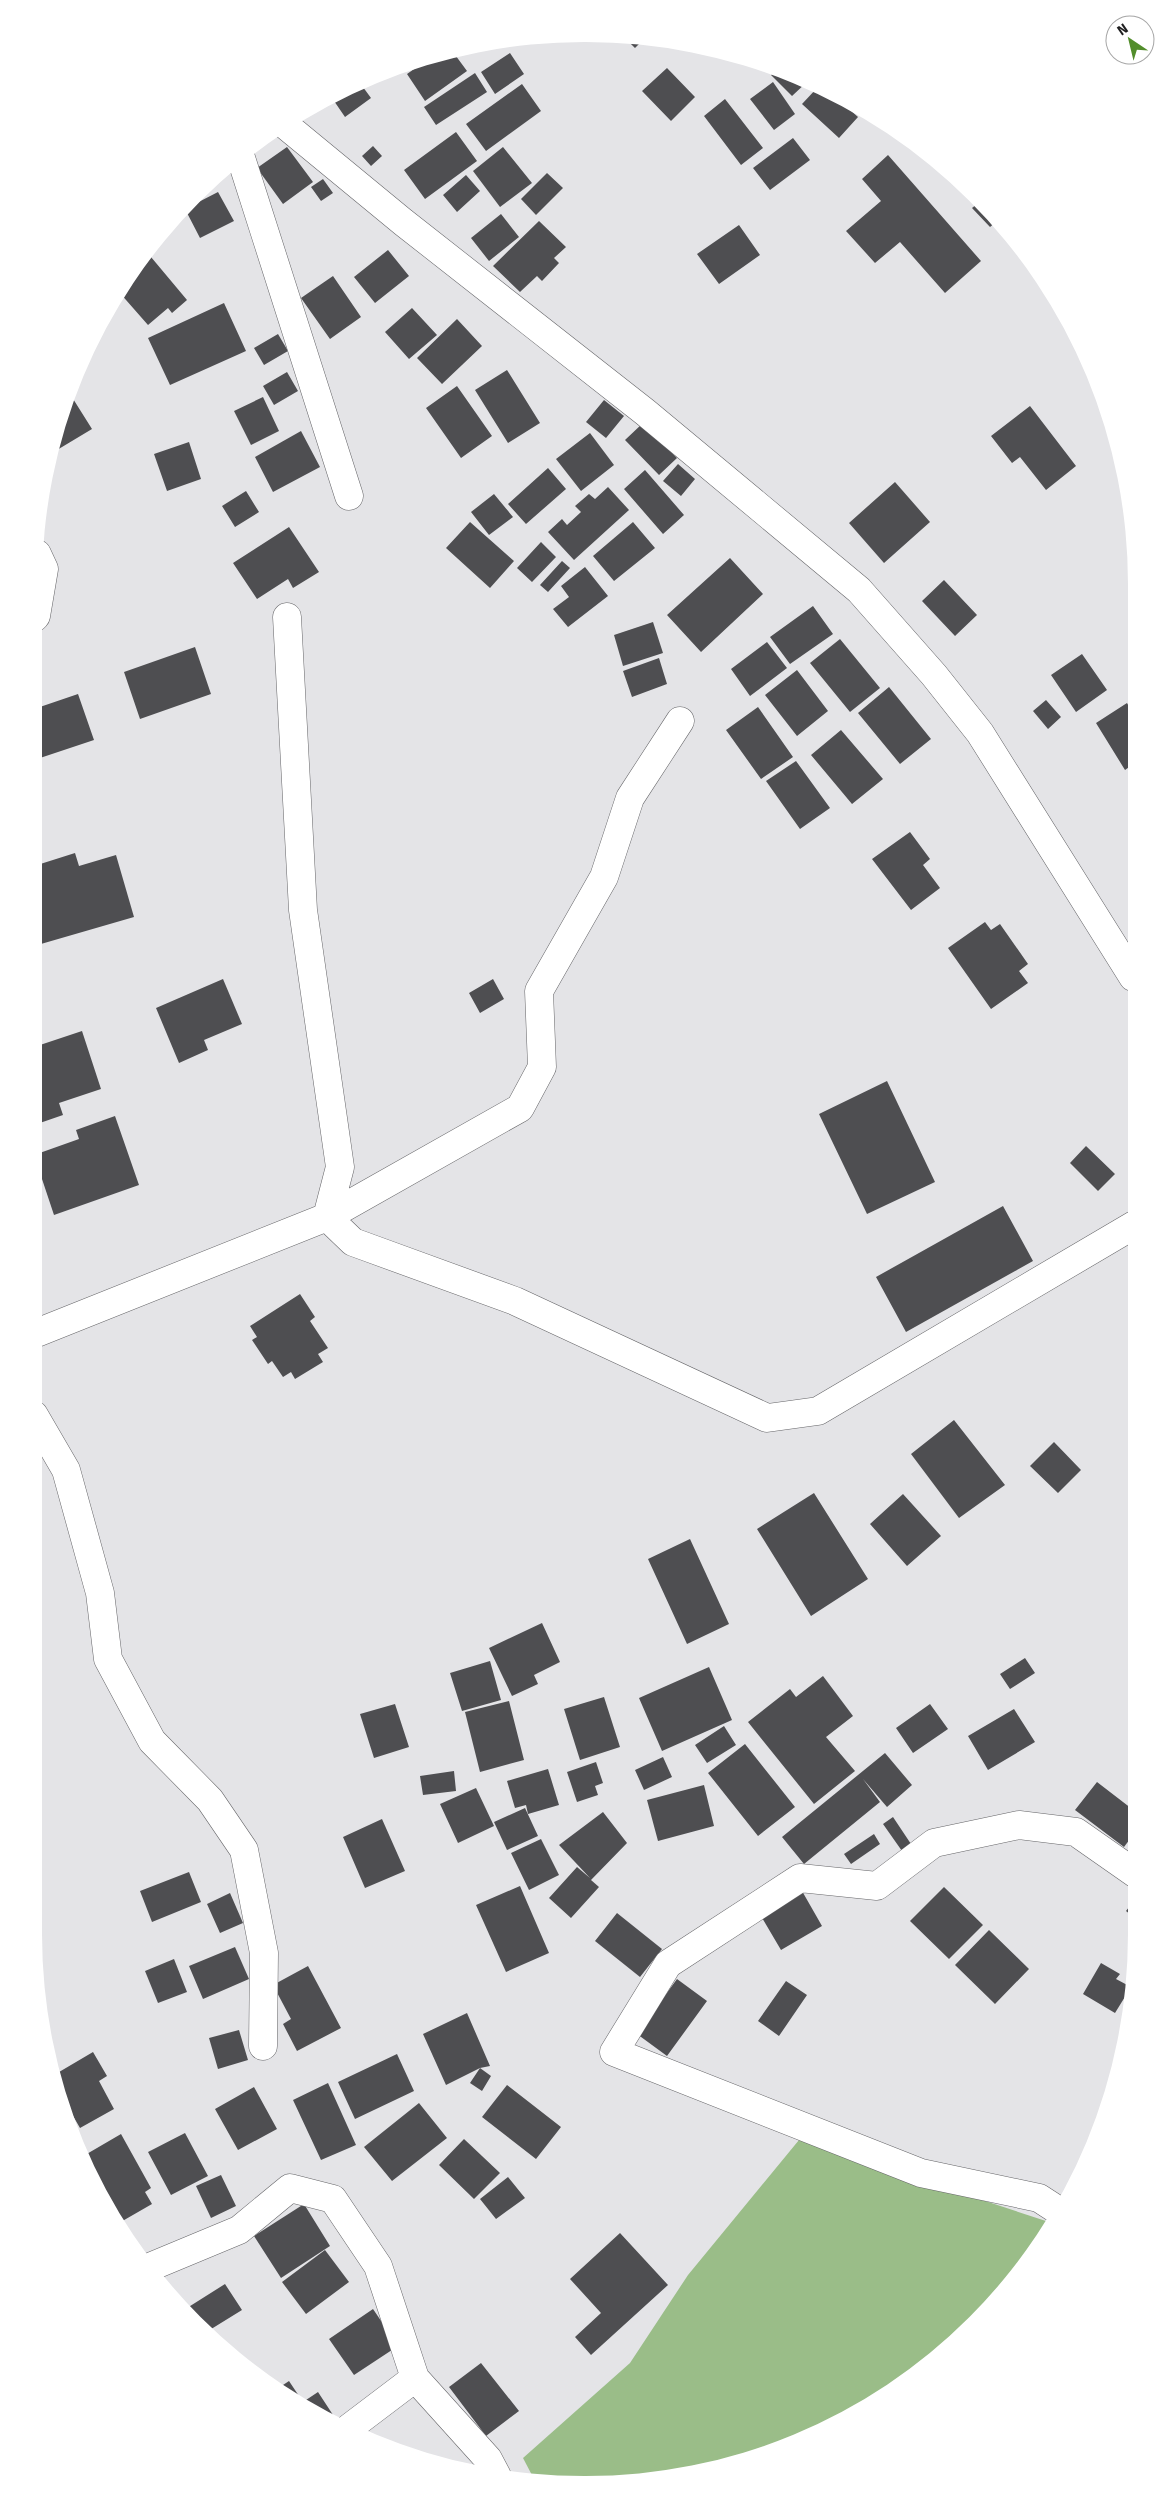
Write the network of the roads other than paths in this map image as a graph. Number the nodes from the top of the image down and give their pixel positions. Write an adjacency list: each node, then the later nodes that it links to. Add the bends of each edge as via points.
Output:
1 (291, 130): 6 (street, via 403,222 646,412 859,590 980,732)
2 (243, 164): 3 (street)
3 (349, 496)
4 (288, 617): 7 (street, via 303,910 340,1167)
5 (680, 721): 7 (street, via 630,798 604,877 539,991 542,1067 520,1108)
6 (1128, 969)
7 (327, 1217): 8 (street, via 353,1242 516,1300 767,1418 818,1410); 9 (street)
8 (1128, 1229)
9 (42, 1331)
10 (42, 1429): 12 (street, via 66,1470 100,1593 108,1659 152,1741 210,1800 244,1850 264,1953)
11 (1128, 1868): 13 (street, via 1076,1832 1019,1825 934,1843 877,1886 800,1878 668,1964 614,2052 921,2173 1039,2198)
12 (263, 2046)
13 (1053, 2207)
14 (156, 2264): 15 (street, via 239,2230 290,2188 332,2199 378,2266)
15 (414, 2378): 16 (street); 17 (street)
16 (354, 2424)
17 (492, 2467)

